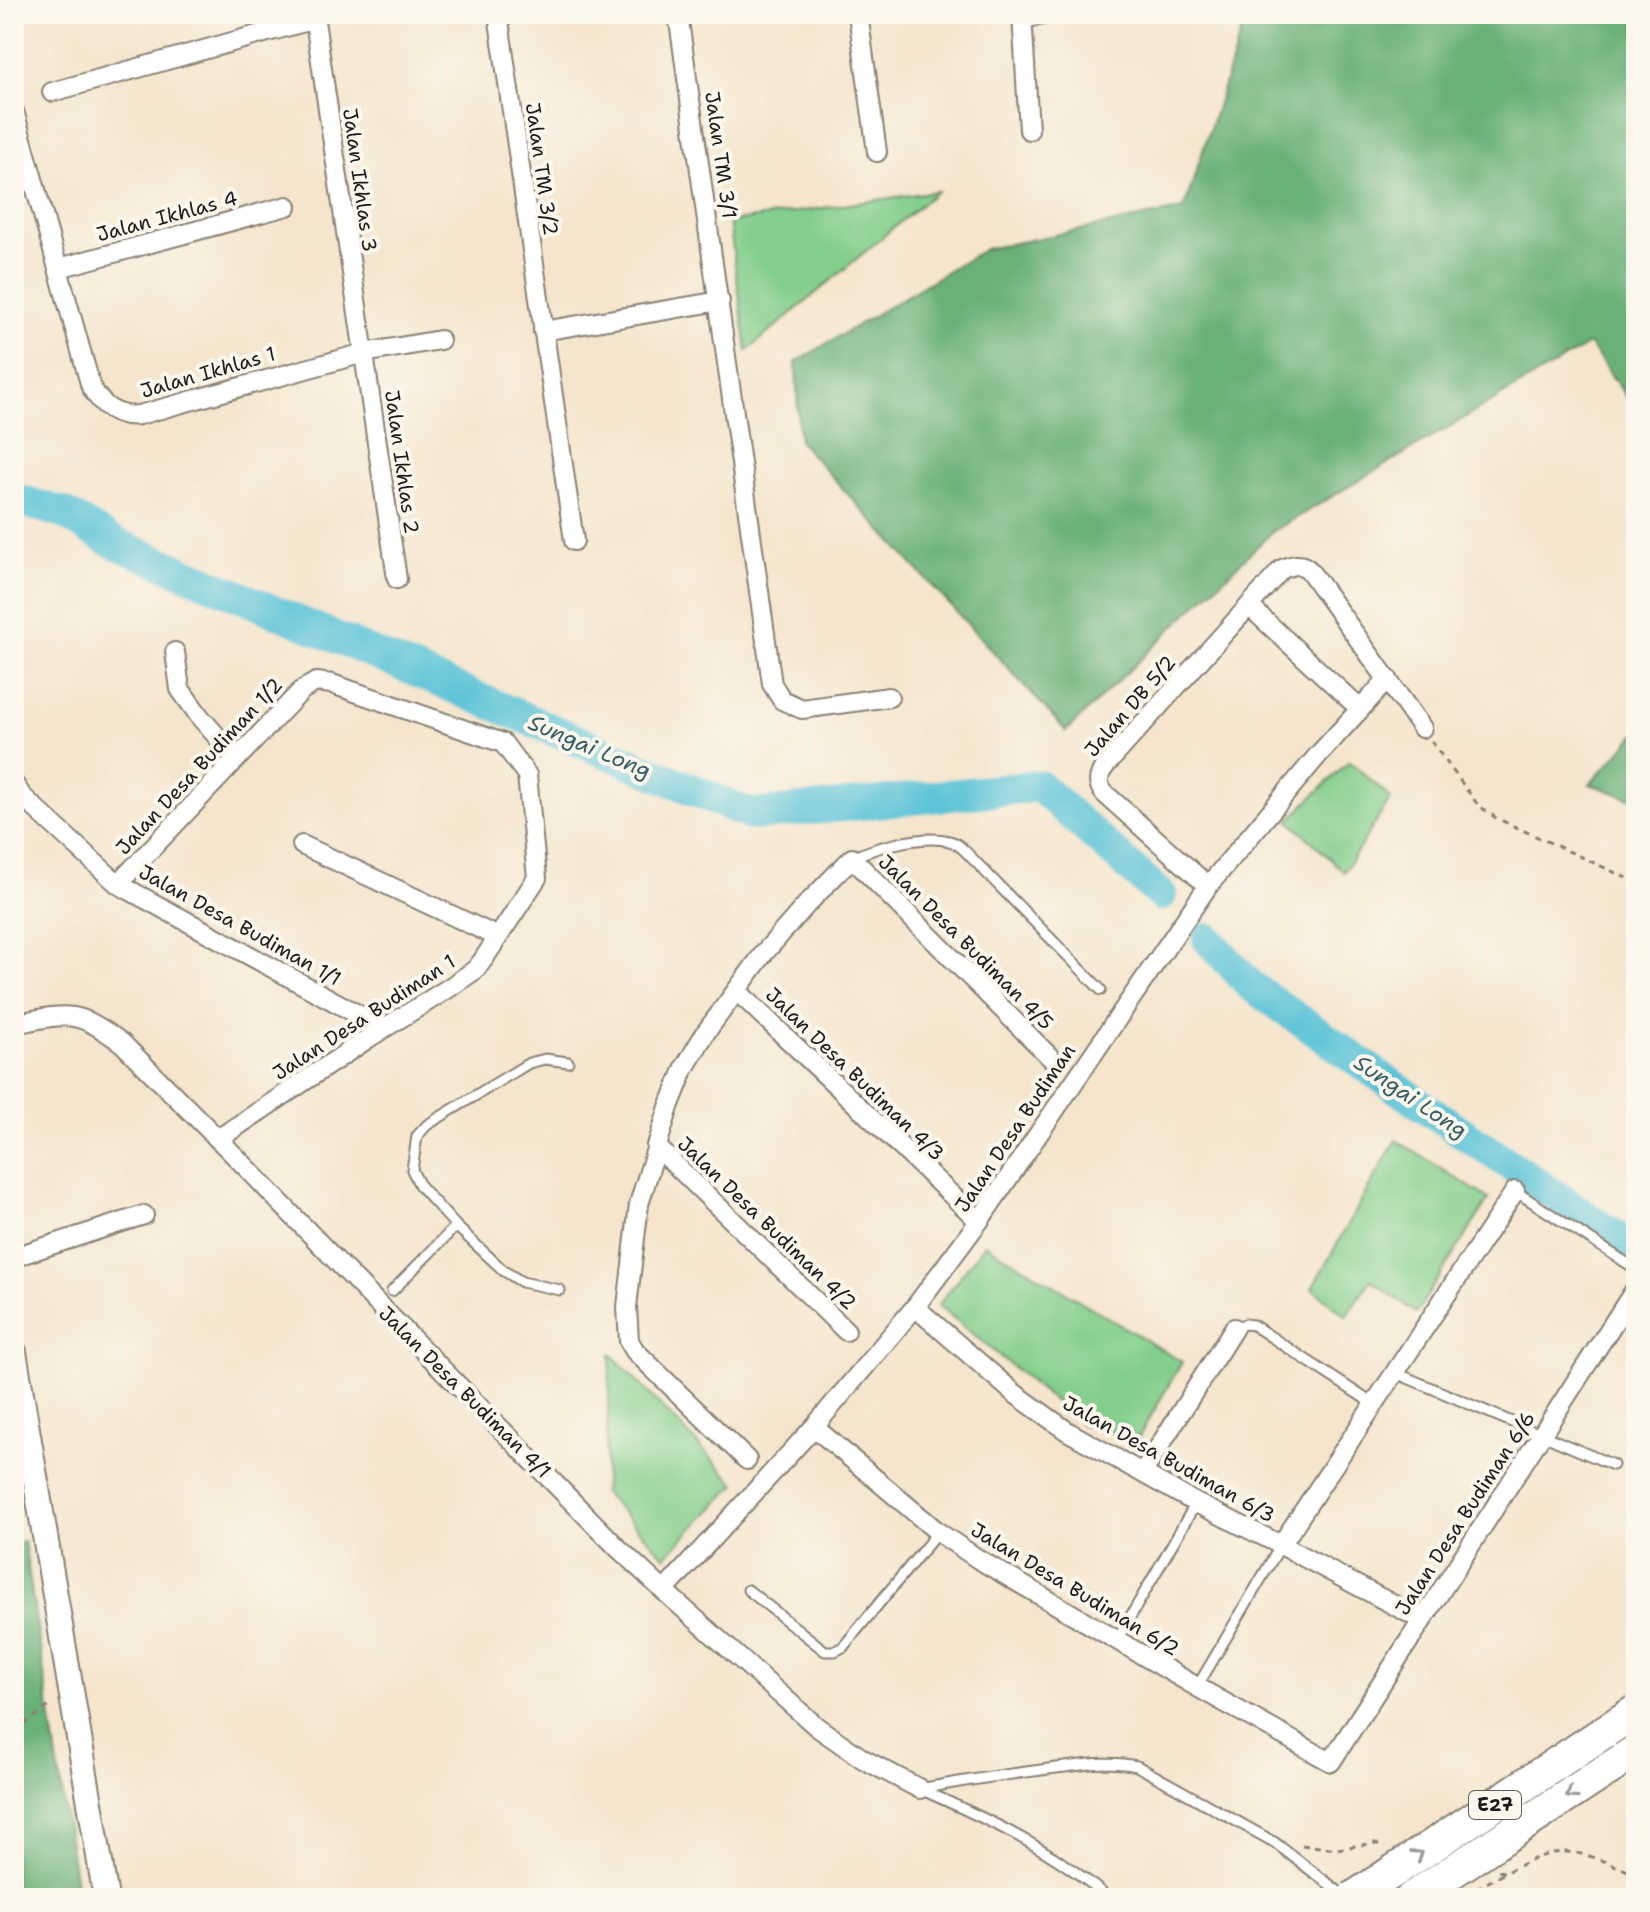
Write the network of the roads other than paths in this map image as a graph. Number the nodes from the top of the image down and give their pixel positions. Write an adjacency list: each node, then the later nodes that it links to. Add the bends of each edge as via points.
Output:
1 (498, 14): 14 (street, Jalan TM 3/2)
2 (678, 14): 13 (street, Jalan TM 3/1)
3 (858, 14): 10 (street)
4 (1048, 14): 6 (street)
5 (315, 16): 7 (street); 16 (street, Jalan Ikhlas 3)
6 (1022, 16): 9 (street)
7 (52, 92)
8 (14, 111): 12 (street, Jalan Ikhlas 1)
9 (1029, 130)
10 (877, 152)
11 (287, 206): 12 (street, Jalan Ikhlas 4)
12 (59, 268): 16 (street, Jalan Ikhlas 1, via 91,387 108,408 124,415)
13 (720, 301): 14 (street); 22 (street, Jalan TM 3/1, via 772,684 782,700 802,709)
14 (543, 331): 17 (street, Jalan TM 3/2)
15 (440, 340): 16 (street, Jalan Ikhlas 1)
16 (364, 353): 18 (street, Jalan Ikhlas 2)
17 (574, 541)
18 (397, 579)
19 (1249, 606): 21 (street, Jalan DB 5/2, via 1282,569 1305,566); 23 (street); 31 (street, Jalan DB 5/2, via 1098,777 1104,793)
20 (175, 652): 25 (street, via 180,689)
21 (1388, 679): 23 (street, Jalan Desa Budiman); 24 (street)
22 (889, 697)
23 (1360, 709): 31 (street, Jalan Desa Budiman)
24 (1422, 728)
25 (236, 758): 26 (street, Jalan Desa Budiman 1/2, via 316,682 503,743); 30 (street, Jalan Desa Budiman 1/2)
26 (527, 775): 32 (street, Jalan Desa Budiman 1, via 537,878)
27 (14, 784): 30 (street, Jalan Desa Budiman 1/1)
28 (302, 845): 32 (street)
29 (852, 858): 33 (lane, via 885,845 953,842); 34 (street, via 764,953); 37 (street, Jalan Desa Budiman 4/5)
30 (118, 884): 36 (street, Jalan Desa Budiman 1/1)
31 (1208, 886): 43 (street, Jalan Desa Budiman)
32 (498, 937): 36 (street, Jalan Desa Budiman 1, via 466,978)
33 (1101, 990)
34 (737, 991): 40 (street, via 685,1067); 43 (street, Jalan Desa Budiman 4/3)
35 (14, 1024): 39 (street, Jalan Desa Budiman 4/1, via 67,1015 99,1026)
36 (383, 1028): 39 (street, Jalan Desa Budiman 1)
37 (1050, 1057)
38 (568, 1062): 44 (lane, via 529,1063 417,1136 415,1179)
39 (218, 1139): 50 (street, Jalan Desa Budiman 4/1)
40 (656, 1146): 53 (street, Jalan Desa Budiman 4/2); 59 (street, via 639,1204 627,1307 629,1341)
41 (1515, 1191): 46 (lane); 55 (street)
42 (144, 1215): 45 (street)
43 (979, 1221): 51 (street, Jalan Desa Budiman)
44 (456, 1226): 48 (lane, via 504,1271 522,1282); 49 (lane)
45 (14, 1257)
46 (1636, 1269)
47 (1636, 1288): 58 (street, Jalan Desa Budiman 6/6)
48 (560, 1290)
49 (392, 1291): 50 (street)
50 (378, 1304): 66 (street, Jalan Desa Budiman 4/1)
51 (915, 1307): 57 (street, Jalan Desa Budiman); 61 (street, Jalan Desa Budiman 6/3, via 1044,1416)
52 (1234, 1328): 56 (lane, via 1253,1325); 61 (street)
53 (846, 1331)
54 (14, 1352): 74 (street)
55 (1396, 1373): 56 (street); 58 (lane)
56 (1375, 1405): 64 (street)
57 (814, 1427): 63 (street, Jalan Desa Budiman 6/2); 66 (street, Jalan Desa Budiman)
58 (1541, 1435): 60 (lane); 67 (street, Jalan Desa Budiman 6/6)
59 (747, 1460)
60 (1613, 1465)
61 (1143, 1472): 62 (street, Jalan Desa Budiman 6/3)
62 (1196, 1503): 64 (street, Jalan Desa Budiman 6/3); 68 (lane)
63 (938, 1532): 65 (lane, via 835,1651 825,1651); 68 (street, Jalan Desa Budiman 6/2)
64 (1281, 1545): 67 (street, Jalan Desa Budiman 6/3); 69 (lane)
65 (748, 1590)
66 (664, 1591): 73 (street, Jalan Desa Budiman 4/1, via 817,1727)
67 (1422, 1620): 72 (street, Jalan Desa Budiman 6/6)
68 (1117, 1640): 69 (street, Jalan Desa Budiman 6/2)
69 (1197, 1687): 72 (street, Jalan Desa Budiman 6/2)
70 (1636, 1711): 76 (highway, E27, one-way to 70, bridge)
71 (1636, 1751): 77 (highway, E27, one-way to 77, bridge)
72 (1331, 1762)
73 (920, 1789): 75 (lane, via 1025,1839); 76 (lane, via 1080,1766 1137,1766 1274,1842)
74 (106, 1898)
75 (1108, 1898)
76 (1350, 1898)
77 (1412, 1898)

